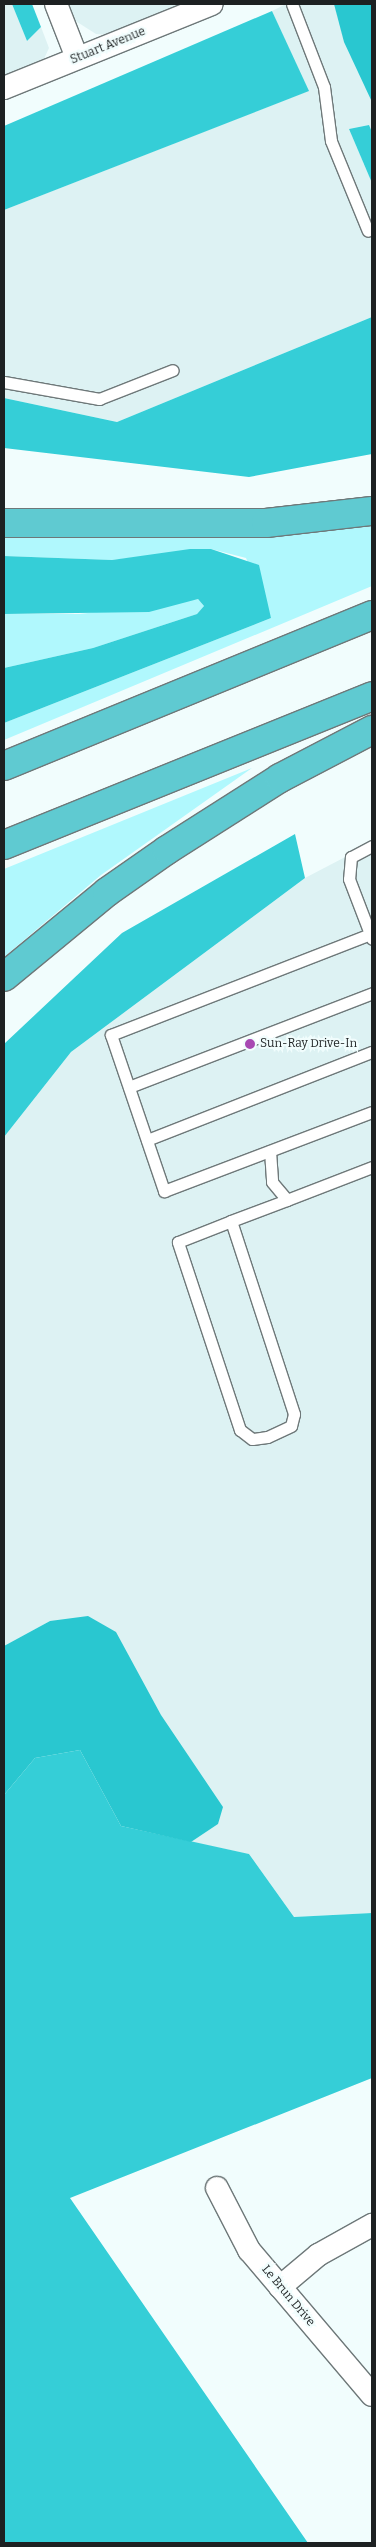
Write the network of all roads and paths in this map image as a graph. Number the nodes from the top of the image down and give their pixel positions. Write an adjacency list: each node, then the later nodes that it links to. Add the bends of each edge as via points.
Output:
1 (212, 4): 4 (street, Stuart Avenue)
2 (292, 4): 6 (lane, via 324,87 331,141)
3 (59, 5): 4 (street)
4 (77, 58): 5 (street, Stuart Avenue)
5 (4, 88)
6 (368, 231)
7 (173, 370): 8 (lane, via 99,399)
8 (4, 382)
9 (372, 511): 12 (highway, via 266,523)
10 (4, 516): 12 (highway)
11 (4, 524): 12 (highway)
12 (65, 526)
13 (372, 615): 16 (highway)
14 (372, 696): 17 (highway)
15 (372, 730): 20 (highway, via 280,778 167,850 107,892)
16 (4, 766)
17 (4, 845)
18 (372, 846): 19 (lane, via 351,856 348,879)
19 (371, 937): 23 (lane, via 110,1035)
20 (4, 977)
21 (372, 993): 23 (lane)
22 (372, 1052): 25 (lane)
23 (129, 1087): 25 (lane)
24 (372, 1112): 26 (lane)
25 (147, 1140): 26 (lane, via 164,1191)
26 (270, 1151): 28 (lane, via 272,1182)
27 (372, 1167): 28 (lane)
28 (287, 1200): 29 (lane)
29 (232, 1221): 29 (lane, via 178,1242 240,1430 252,1439 267,1437 291,1426 294,1414)
30 (218, 2188): 32 (street, Le Brun Drive, via 249,2250)
31 (372, 2225): 32 (street, via 318,2255)
32 (280, 2287): 33 (street, Le Brun Drive)
33 (372, 2395)

